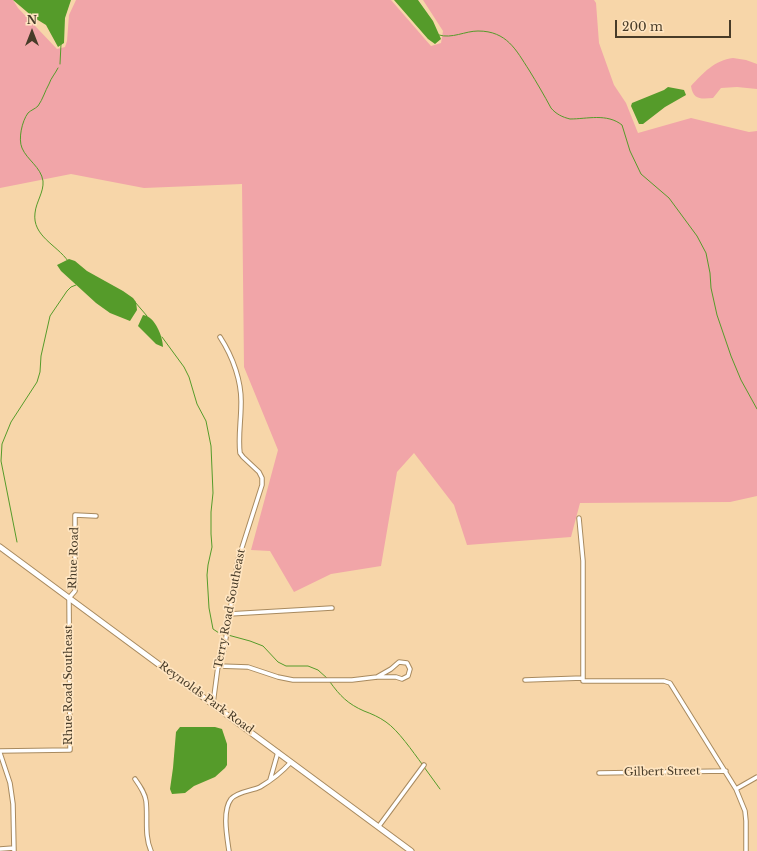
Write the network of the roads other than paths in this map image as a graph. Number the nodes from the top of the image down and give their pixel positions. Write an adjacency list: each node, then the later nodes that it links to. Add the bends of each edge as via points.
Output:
1 (220, 337): 7 (street, Terry Road Southeast, via 226,345 241,387 240,452 259,472 262,482 238,560)
2 (96, 516): 5 (street, Rhue Road, via 75,515 75,591)
3 (580, 518): 12 (street)
4 (0, 547): 5 (main road, Reynolds Park Road)
5 (69, 598): 14 (main road, Reynolds Park Road); 15 (street, Rhue Road Southeast, via 70,750)
6 (332, 608): 7 (street)
7 (229, 614): 8 (street, Terry Road Southeast, via 224,650)
8 (218, 666): 10 (street, via 248,667 293,680 352,680); 14 (street, Terry Road Southeast)
9 (394, 666): 10 (street); 11 (street, via 393,673); 11 (street, via 403,662 410,669 407,678)
10 (377, 677): 11 (street)
11 (396, 677)
12 (583, 678): 13 (street); 19 (street, via 583,681 670,683)
13 (525, 680)
14 (213, 704): 16 (main road, Reynolds Park Road)
15 (0, 752): 27 (street, via 10,783)
16 (278, 752): 17 (main road, Reynolds Park Road); 23 (street)
17 (291, 762): 23 (street); 25 (main road, Reynolds Park Road)
18 (424, 765): 25 (street)
19 (726, 771): 20 (street, Gilbert Street); 24 (street)
20 (599, 773)
21 (757, 777): 24 (street)
22 (135, 779): 28 (street, via 146,800 147,838)
23 (270, 780): 29 (street, via 260,787 234,796 230,802 226,818)
24 (736, 788): 31 (street, via 746,816)
25 (379, 826): 30 (main road, Reynolds Park Road)
26 (0, 849): 27 (street)
27 (14, 850)
28 (152, 851)
29 (229, 851)
30 (411, 851)
31 (746, 851)

